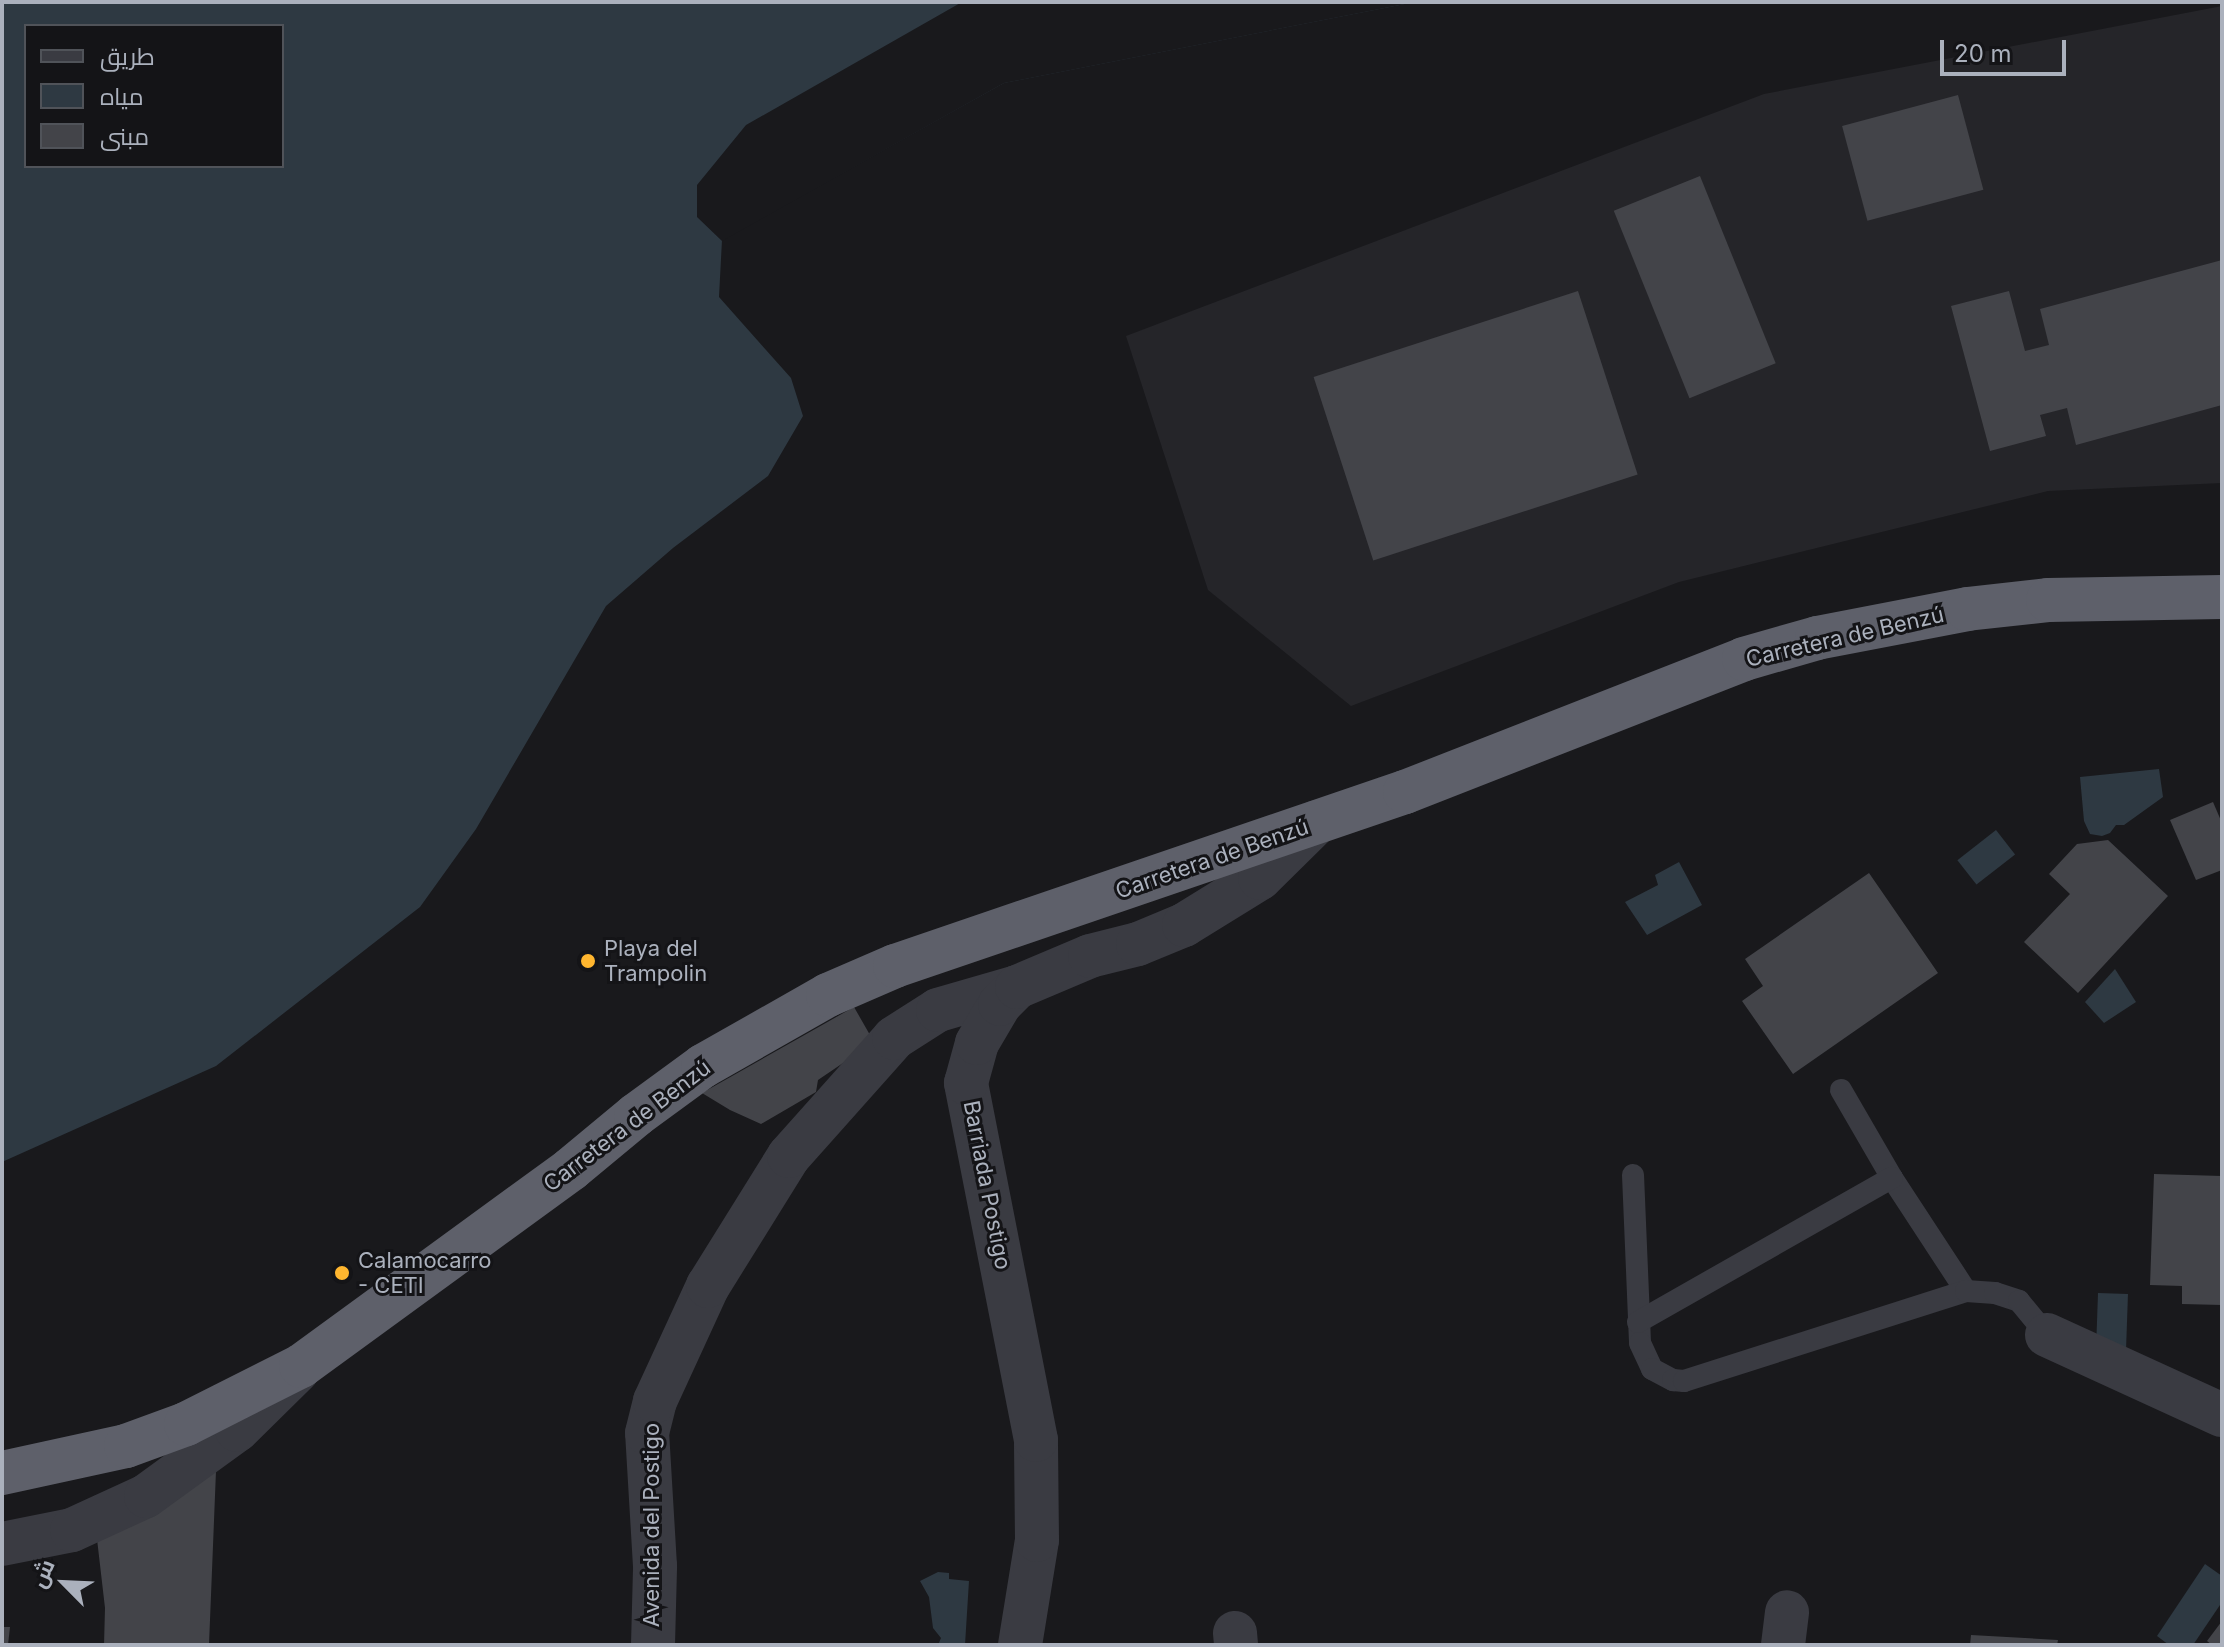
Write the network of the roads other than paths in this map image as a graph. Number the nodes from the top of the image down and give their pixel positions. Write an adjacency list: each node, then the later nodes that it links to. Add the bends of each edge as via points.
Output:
1 (2222, 597): 2 (highway, Carretera de Benzú, via 2048,600 1967,609 1817,638 1744,659)
2 (1317, 822): 3 (street, Barriada Postigo, via 1260,878 1195,919); 10 (highway, Carretera de Benzú, via 895,966 765,1029 703,1066)
3 (1017, 987): 14 (street, Avenida del Postigo, via 938,1010 894,1038 789,1156 708,1286 655,1401 647,1433 655,1566); 15 (street, Barriada Postigo, via 986,1024 966,1083 1036,1440 1037,1540)
4 (1841, 1090): 6 (lane)
5 (1633, 1175): 8 (lane)
6 (1892, 1178): 7 (lane); 8 (lane)
7 (1966, 1291): 8 (lane, via 1684,1381 1652,1369 1643,1357); 9 (lane, via 2019,1301)
8 (1638, 1322)
9 (2047, 1335): 11 (street)
10 (301, 1366): 12 (highway, Carretera de Benzú, via 186,1424 126,1446); 13 (street, via 237,1430 146,1496 72,1530)
11 (2222, 1415)
12 (2, 1473)
13 (2, 1544)
14 (653, 1645)
15 (1020, 1645)

